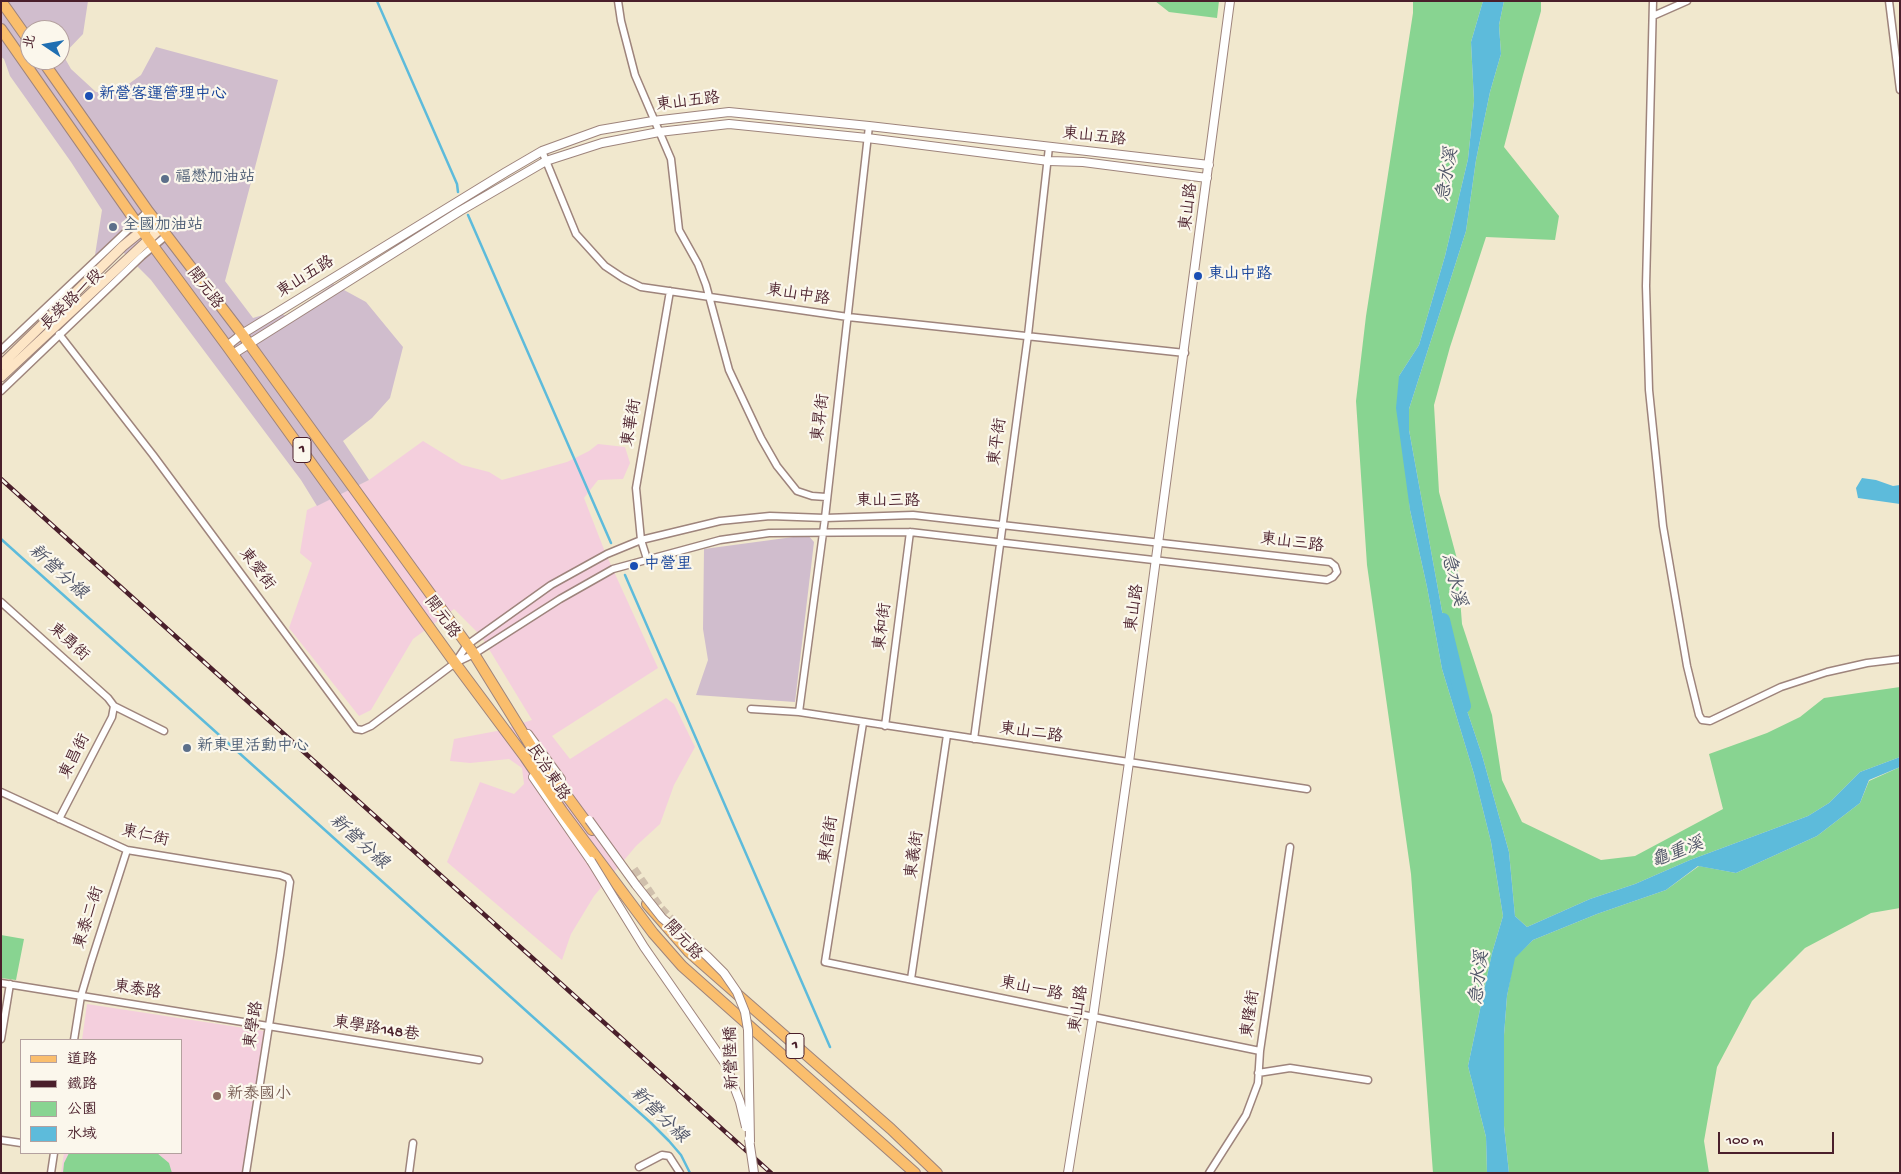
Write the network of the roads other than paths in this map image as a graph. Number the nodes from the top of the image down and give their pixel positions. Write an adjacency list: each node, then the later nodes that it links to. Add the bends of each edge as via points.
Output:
1 (1, 1): 8 (main road)
2 (618, 1): 12 (street, via 635,75)
3 (1230, 1): 20 (street, 東山路)
4 (1654, 1): 7 (street)
5 (1687, 1): 7 (street)
6 (1889, 1): 11 (street)
7 (1653, 16): 50 (street, via 1646,286 1649,390 1663,526 1687,666 1699,715 1702,720 1710,722 1781,687 1867,662)
8 (20, 28)
9 (1, 29): 23 (main road, 開元路 / 1)
10 (49, 70): 22 (main road, 開元路 / 1)
11 (1900, 90)
12 (653, 121): 13 (street, 東山五路, via 729,112); 14 (street); 17 (street, 東山五路, via 600,130)
13 (868, 126): 15 (street, 東昇街); 16 (street, 東山五路)
14 (659, 132): 15 (street, 東山五路, via 729,124); 18 (street, 東山五路, via 602,143); 25 (street, via 671,159 679,230 698,264)
15 (867, 138): 19 (street, 東山五路); 26 (street, 東昇街)
16 (1049, 147): 19 (street, 東平街); 20 (street, 東山五路)
17 (542, 151): 18 (street, 東山中路); 28 (street, 東山五路)
18 (546, 161): 24 (street, 東山中路, via 576,234 589,250 623,278 641,287); 30 (street, 東山五路, via 460,211)
19 (1049, 161): 21 (street, 東山五路, via 1083,162); 29 (street, 東平街)
20 (1209, 165): 21 (street, 東山路)
21 (1207, 178): 33 (street, 東山路)
22 (158, 224): 23 (main road, 長榮路一段); 23 (street, 長榮路一段); 28 (main road, 開元路 / 1)
23 (145, 235): 27 (street, 長榮路一段); 31 (street, 長榮路一段); 32 (main road, 開元路 / 1); 34 (main road, 長榮路一段, via 123,246); 35 (main road, 長榮路一段, via 131,254)
24 (670, 291): 25 (street, 東山中路); 42 (street, 東華街, via 636,488)
25 (709, 296): 26 (street, 東山中路); 37 (street, via 730,370 760,438 797,491)
26 (848, 317): 29 (street, 東山中路); 37 (street, 東昇街)
27 (59, 334): 36 (street, 長榮路一段); 51 (street, 東愛街, via 356,729 370,726)
28 (242, 334): 30 (main road, 開元路 / 1); 32 (street, 東山五路)
29 (1028, 335): 33 (street, 東山中路); 39 (street, 東平街)
30 (249, 344): 32 (street, 東山五路); 48 (main road, 開元路 / 1)
31 (1, 350)
32 (230, 350): 51 (main road, 開元路 / 1)
33 (1185, 353): 44 (street, 東山路)
34 (1, 365)
35 (1, 377)
36 (1, 390)
37 (826, 497): 38 (street, 東昇街)
38 (825, 518): 39 (street, 東山三路, via 913,515); 41 (street, 東昇街); 42 (street, 東山三路, via 770,516 720,521)
39 (1002, 526): 43 (street, 東平街); 44 (street, 東山三路)
40 (910, 532): 41 (street, 東山三路); 43 (street, 東山三路); 58 (street, 東和街)
41 (822, 533): 45 (street, 東山三路, via 769,533 730,538); 56 (street, 東昇街)
42 (641, 540): 45 (street, 東華街); 48 (street, 東山三路, via 551,584)
43 (999, 542): 46 (street, 東山三路); 61 (street, 東平街)
44 (1159, 542): 46 (street, 東山路); 46 (street, 東山三路, via 1330,562 1337,572 1334,578 1327,580)
45 (647, 559): 49 (street, 東山三路, via 614,569)
46 (1157, 559): 62 (street, 東山路)
47 (1, 602): 54 (street, 東勇街)
48 (467, 645): 49 (main road, 開元路 / 1); 51 (street, 東山三路)
49 (474, 654): 51 (street, 東山三路); 52 (main road, 開元路 / 1)
50 (1900, 659)
51 (455, 663): 53 (main road, 開元路 / 1)
52 (495, 686): 66 (street, 開元路); 98 (main road, 開元路 / 1, via 534,751 656,916 689,952)
53 (481, 698): 69 (street, 民治東路); 97 (main road, 開元路 / 1, via 654,933 682,966)
54 (114, 706): 59 (street, 東勇街); 65 (street, 東昌街, via 112,717)
55 (751, 709): 56 (street, 東山二路)
56 (799, 712): 57 (street, 東山二路)
57 (863, 723): 58 (street, 東山二路); 71 (street, 東信街)
58 (885, 726): 60 (street, 東山二路)
59 (164, 732)
60 (947, 735): 61 (street, 東山二路); 74 (street, 東義街)
61 (974, 739): 62 (street, 東山二路)
62 (1129, 762): 63 (street, 東山二路); 78 (street, 東山路)
63 (1307, 789)
64 (1, 792): 65 (street, 東仁街)
65 (59, 819): 68 (street, 東仁街)
66 (589, 820): 87 (street, 新營陸橋, bridge, via 662,918 708,956 737,992 748,1030)
67 (1290, 847): 82 (street, 東隆街)
68 (127, 850): 70 (street, 東仁街, via 280,874); 77 (street, 東泰二街)
69 (590, 861): 87 (street, 新營陸橋, bridge, via 644,947 726,1065)
70 (290, 882): 79 (street, 東學路)
71 (825, 962): 74 (street, 東山一路)
72 (653, 968): 73 (street)
73 (668, 979)
74 (911, 979): 78 (street, 東山一路)
75 (1, 983): 76 (street, 東泰路)
76 (10, 984): 77 (street, 東泰路); 80 (street)
77 (81, 996): 79 (street, 東泰路); 81 (street, 東泰二街)
78 (1093, 1016): 82 (street, 東山一路); 99 (street, 東山路)
79 (268, 1025): 83 (street, 東學路148巷); 93 (street, 東學路)
80 (1, 1038)
81 (74, 1039)
82 (1260, 1051): 84 (street, 東隆街)
83 (479, 1060)
84 (1258, 1073): 85 (street, via 1290,1068); 100 (street, 東隆街, via 1258,1083 1246,1114)
85 (1368, 1080)
86 (1, 1140): 88 (street)
87 (750, 1142): 96 (street, 新營陸橋, bridge)
88 (20, 1143)
89 (412, 1143): 94 (street)
90 (54, 1154): 92 (street)
91 (639, 1167): 95 (street, via 662,1155 669,1156)
92 (51, 1173)
93 (246, 1173)
94 (409, 1173)
95 (680, 1173)
96 (754, 1173)
97 (915, 1173)
98 (937, 1173)
99 (1068, 1173)
100 (1209, 1173)

